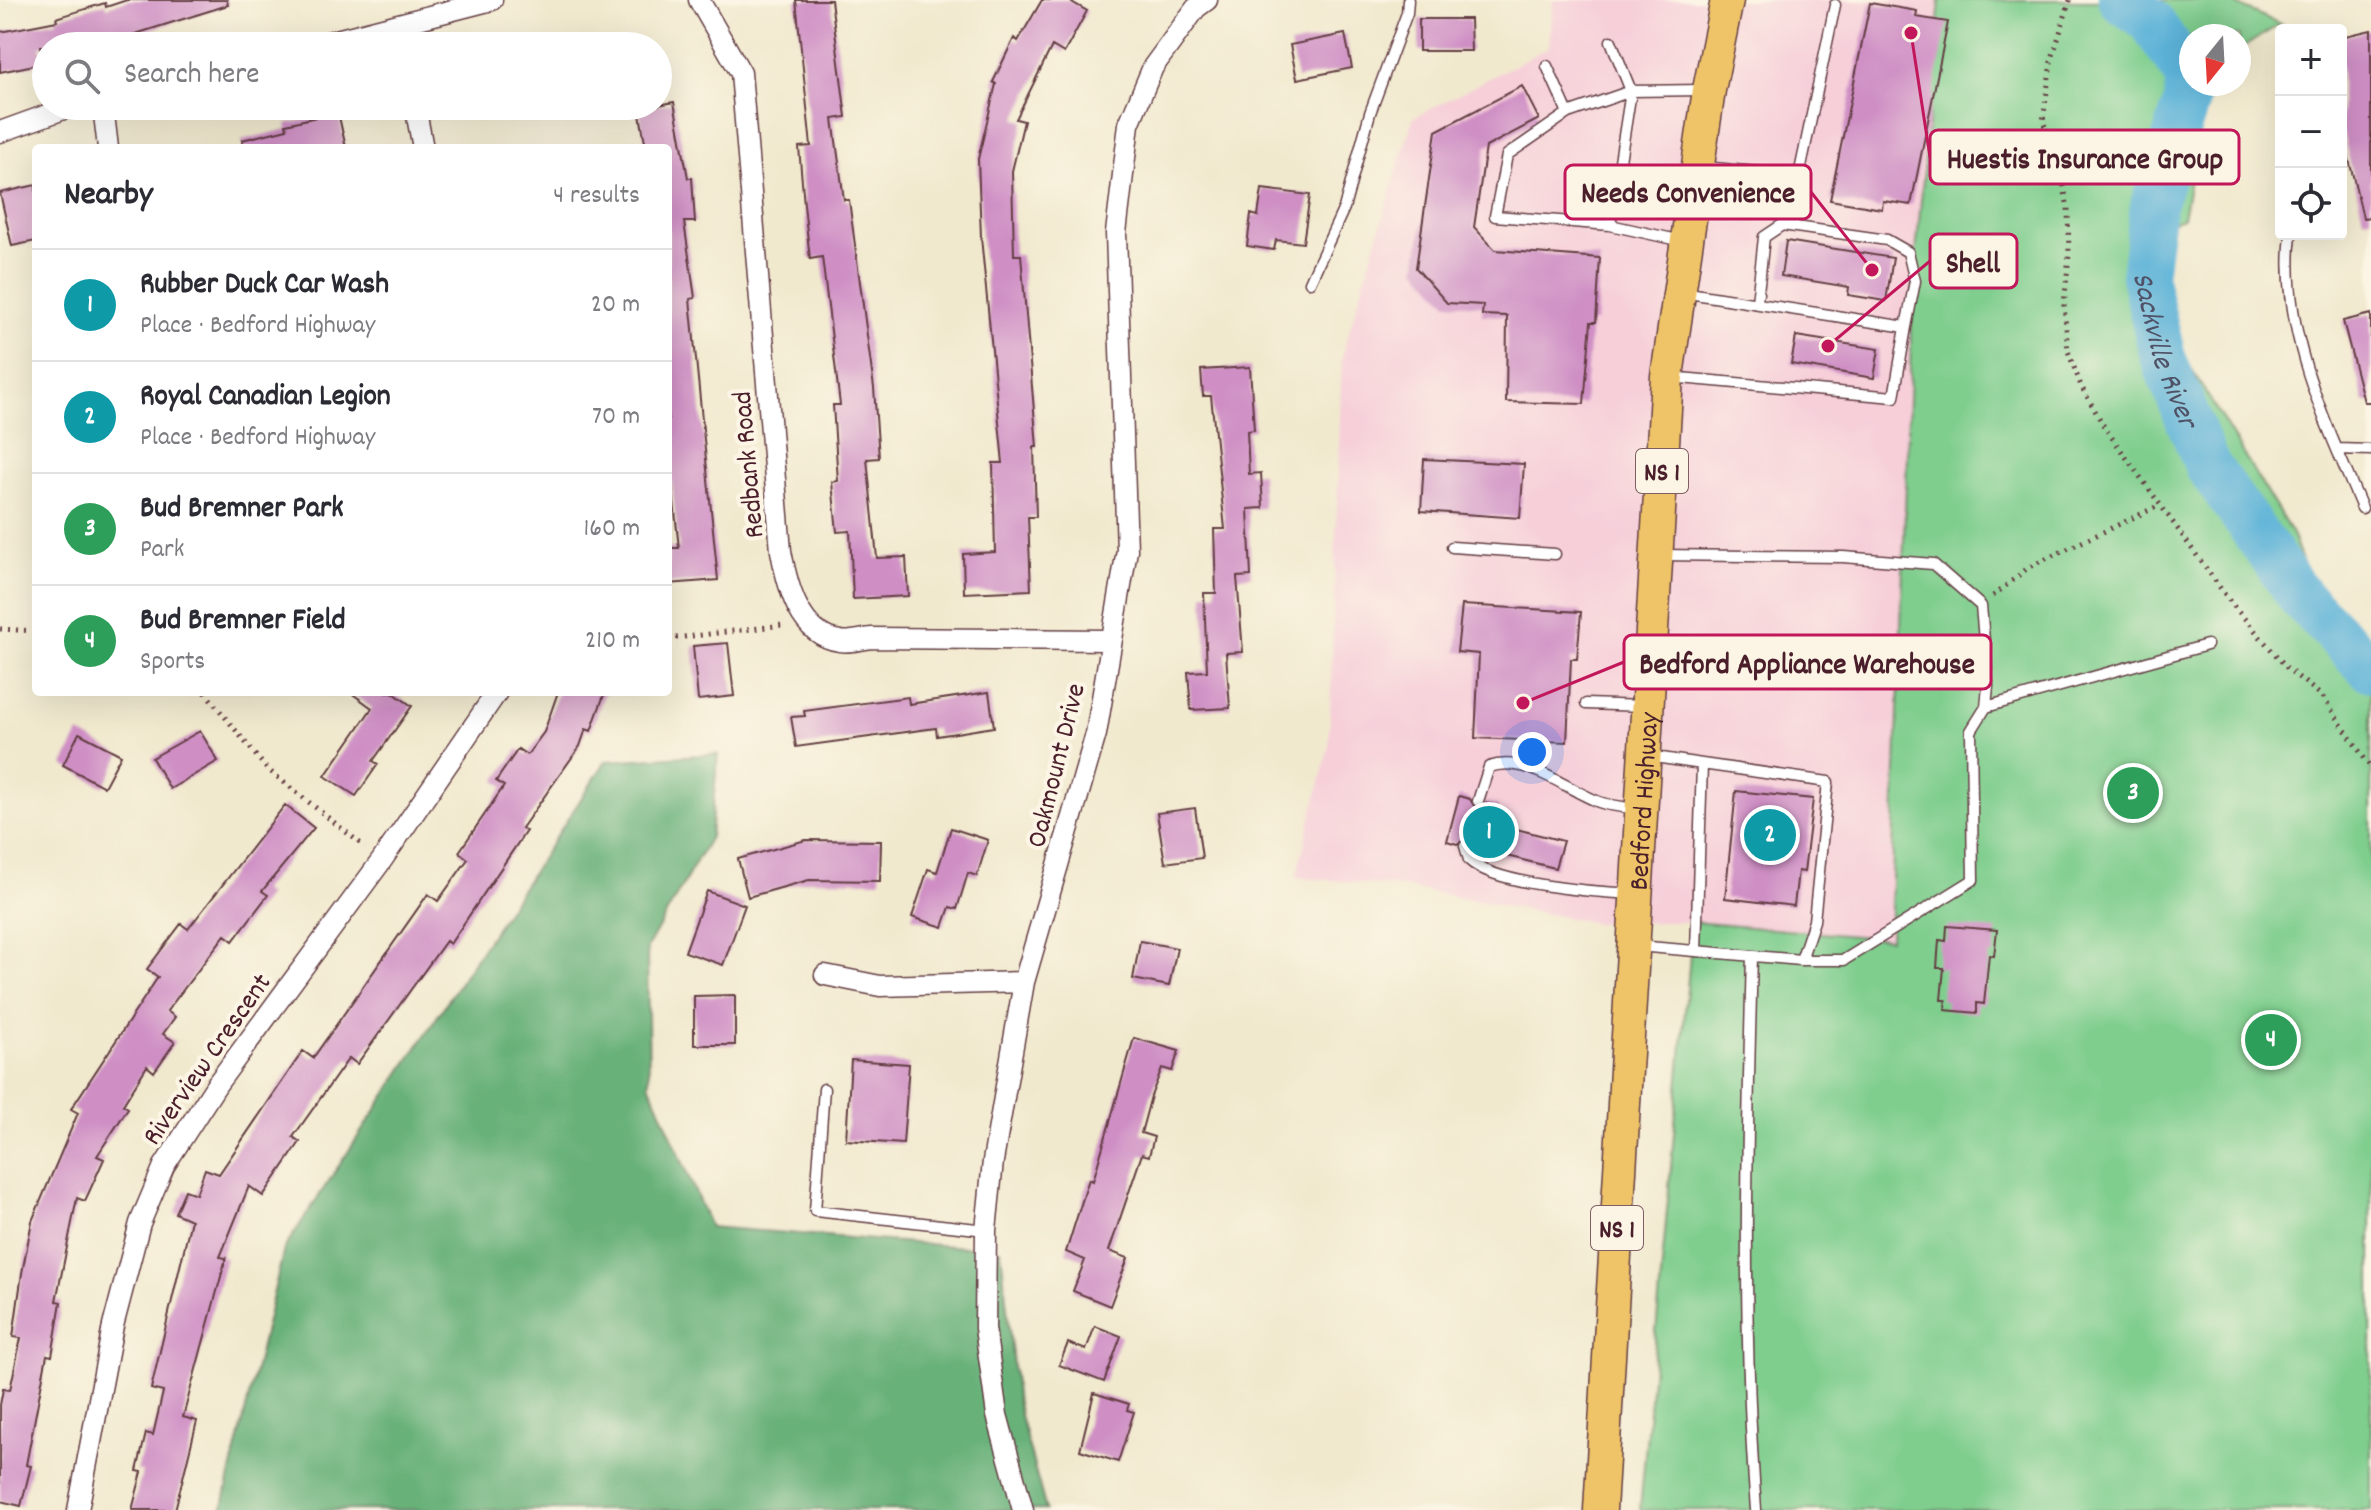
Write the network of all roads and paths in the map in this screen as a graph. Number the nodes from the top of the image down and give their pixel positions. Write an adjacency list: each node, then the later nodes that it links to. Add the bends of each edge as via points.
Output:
1 (492, 0): 8 (street)
2 (699, 0): 37 (street, Redbank Road, via 741,73 781,551)
3 (1207, 0): 41 (street, Oakmount Drive, via 1153,67 1129,124 1116,233 1127,550)
4 (1408, 0): 24 (lane, via 1344,208)
5 (1727, 0): 11 (main road, Bedford Highway / NS 1)
6 (2070, 0): 31 (path, via 2051,62 2043,121 2068,208 2068,351 2105,428)
7 (1835, 5): 20 (lane, via 1799,176)
8 (408, 32)
9 (1611, 41): 12 (lane)
10 (1547, 66): 13 (lane)
11 (1709, 90): 12 (lane); 20 (main road, Bedford Highway / NS 1)
12 (1631, 91): 13 (lane); 21 (lane)
13 (1568, 113): 21 (lane, via 1507,155 1495,216)
14 (33, 120): 17 (street)
15 (105, 120): 18 (street)
16 (418, 120): 19 (street)
17 (0, 132)
18 (108, 144)
19 (422, 144)
20 (1697, 166): 23 (main road, Bedford Highway / NS 1)
21 (1610, 225): 23 (lane)
22 (2290, 240): 29 (lane, via 2286,272 2302,358)
23 (1686, 242): 25 (main road, Bedford Highway / NS 1)
24 (1310, 282)
25 (1679, 292): 26 (lane); 28 (main road, Bedford Highway / NS 1)
26 (1757, 302): 27 (lane); 27 (lane, via 1764,237 1782,225 1887,240 1908,252 1915,281)
27 (1906, 327): 28 (lane, via 1894,397)
28 (1667, 376): 35 (main road, Bedford Highway / NS 1)
29 (2337, 449): 30 (lane); 32 (lane)
30 (2371, 450)
31 (2160, 505): 36 (path, via 2029,567); 50 (path, via 2231,603 2288,669 2322,696)
32 (2362, 508)
33 (1452, 547): 34 (lane)
34 (1555, 554)
35 (1658, 555): 36 (lane, via 1843,557 1933,564); 46 (main road, Bedford Highway / NS 1)
36 (1981, 606): 47 (lane)
37 (805, 622): 40 (path); 41 (street, via 838,641)
38 (0, 629): 39 (path)
39 (32, 631)
40 (672, 639)
41 (1111, 640): 61 (street, Oakmount Drive, via 1096,734)
42 (2207, 645): 47 (lane)
43 (208, 696): 54 (path, via 266,768)
44 (494, 696): 54 (street, Riverview Crescent)
45 (1586, 704): 46 (lane)
46 (1649, 707): 48 (main road, Bedford Highway / NS 1)
47 (1986, 707): 59 (lane, via 1971,731 1973,880 1844,960)
48 (1645, 756): 49 (lane); 52 (main road, Bedford Highway / NS 1)
49 (1702, 764): 57 (lane); 59 (lane, via 1828,782 1814,921)
50 (2371, 768)
51 (1478, 801): 52 (lane, via 1489,767 1504,762 1568,783 1600,802)
52 (1642, 810): 55 (main road, Bedford Highway / NS 1)
53 (1465, 846): 55 (lane, via 1469,860 1490,874)
54 (382, 860): 64 (street, Riverview Crescent, via 217,1084 164,1166 140,1223 113,1326)
55 (1636, 894): 56 (main road, Bedford Highway / NS 1)
56 (1634, 946): 57 (lane); 66 (main road, Bedford Highway / NS 1)
57 (1696, 951): 58 (lane)
58 (1752, 956): 59 (lane); 67 (lane, via 1747,1145)
59 (1801, 960)
60 (825, 975): 61 (street, via 880,986)
61 (1024, 982): 63 (street, Oakmount Drive)
62 (824, 1089): 63 (lane, via 815,1211)
63 (986, 1230): 65 (street, Oakmount Drive, via 985,1328 997,1415)
64 (78, 1510)
65 (1023, 1510)
66 (1600, 1510)
67 (1756, 1510)

